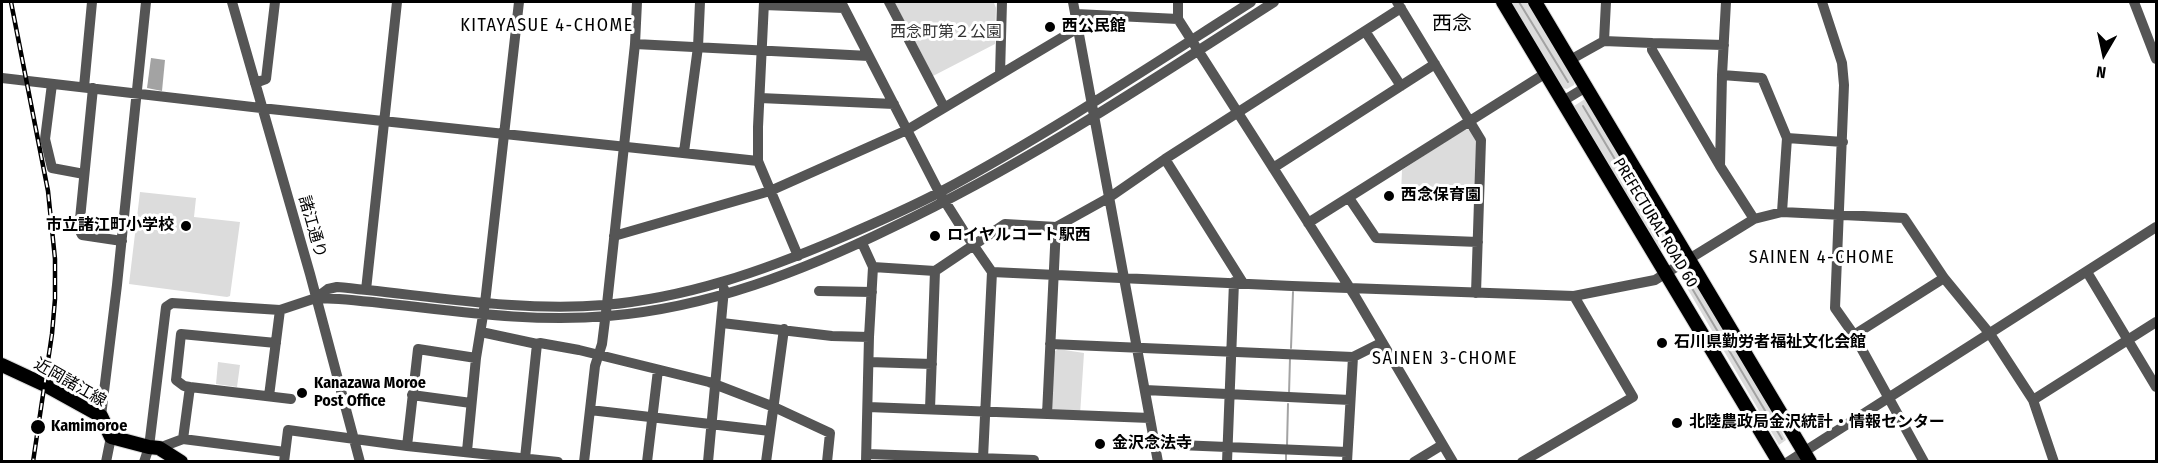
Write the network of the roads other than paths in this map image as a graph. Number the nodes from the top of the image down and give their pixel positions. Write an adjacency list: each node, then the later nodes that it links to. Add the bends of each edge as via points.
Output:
1 (92, 2): 48 (street)
2 (146, 2): 49 (street)
3 (232, 2): 45 (street, 諸江通り)
4 (275, 2): 45 (street, via 266,79)
5 (397, 2): 58 (street)
6 (519, 2): 61 (street)
7 (637, 2): 31 (street)
8 (700, 2): 33 (street)
9 (889, 2): 54 (street)
10 (1002, 2): 41 (street)
11 (1073, 2): 24 (street)
12 (1178, 2): 25 (street)
13 (1251, 2): 28 (street)
14 (1274, 2): 35 (street)
15 (1503, 2): 40 (main road, PREFECTURAL ROAD 60)
16 (1535, 2): 37 (main road, PREFECTURAL ROAD 60)
17 (1606, 2): 29 (street)
18 (1726, 2): 32 (street)
19 (1822, 2): 63 (street, via 1842,63)
20 (2134, 2): 38 (street)
21 (764, 3): 22 (street); 34 (street)
22 (843, 5): 36 (street)
23 (1399, 5): 27 (street); 39 (street)
24 (1076, 14): 25 (street); 26 (street)
25 (1178, 19): 28 (street)
26 (1078, 28): 41 (street); 52 (street)
27 (1365, 31): 46 (street); 56 (street)
28 (1191, 40): 35 (street); 52 (street)
29 (1604, 41): 30 (street); 37 (street)
30 (1652, 43): 32 (street); 68 (street, via 1652,50)
31 (635, 44): 33 (street); 64 (street)
32 (1724, 45): 42 (street)
33 (698, 47): 34 (street); 65 (street)
34 (762, 50): 36 (street); 50 (street)
35 (1198, 51): 56 (street); 57 (street)
36 (869, 56): 53 (street)
37 (1570, 60): 47 (main road, PREFECTURAL ROAD 60)
38 (2157, 60)
39 (1435, 64): 46 (street); 59 (street)
40 (1546, 73): 51 (main road, PREFECTURAL ROAD 60); 59 (street)
41 (1000, 74): 54 (street)
42 (1722, 75): 62 (street, via 1762,78); 68 (street)
43 (2, 78): 44 (street)
44 (52, 84): 48 (street); 70 (street, via 45,140 52,168)
45 (255, 84): 55 (street, 諸江通り)
46 (1401, 86): 69 (street)
47 (1586, 87): 51 (street); 88 (main road, PREFECTURAL ROAD 60)
48 (88, 88): 49 (street); 70 (street)
49 (135, 93): 55 (street); 83 (street)
50 (760, 98): 53 (street); 67 (street)
51 (1563, 101): 93 (main road, PREFECTURAL ROAD 60)
52 (1093, 103): 57 (street); 72 (street)
53 (894, 104): 60 (street)
54 (944, 106): 60 (street)
55 (261, 108): 58 (street); 106 (street, 諸江通り)
56 (1237, 112): 66 (street); 69 (street)
57 (1095, 117): 73 (street); 75 (street)
58 (384, 120): 61 (street); 100 (street)
59 (1469, 121): 74 (street); 84 (street, via 1482,145)
60 (907, 130): 71 (street); 72 (street)
61 (505, 133): 64 (street); 107 (street)
62 (1787, 138): 63 (street); 76 (street)
63 (1843, 142): 77 (street)
64 (624, 146): 65 (street); 82 (street)
65 (684, 152): 67 (street)
66 (1165, 159): 73 (street); 98 (street)
67 (758, 161): 71 (street)
68 (1720, 166): 78 (street)
69 (1273, 168): 79 (street)
70 (84, 174): 83 (street, via 79,230 82,235)
71 (770, 190): 82 (street); 87 (street)
72 (939, 192): 75 (street); 87 (street)
73 (1110, 197): 81 (street); 96 (street)
74 (1349, 198): 79 (street); 84 (street, via 1376,238)
75 (945, 202): 85 (street); 86 (street)
76 (1782, 212): 77 (street); 78 (street)
77 (1840, 216): 95 (street, via 1904,218); 117 (street, via 1835,308)
78 (1754, 219): 88 (street)
79 (1308, 223): 99 (street)
80 (2157, 227): 92 (street)
81 (1056, 228): 86 (street, via 1005,224); 94 (street)
82 (614, 236): 108 (street)
83 (122, 241): 151 (street)
84 (1478, 242): 103 (street)
85 (862, 243): 89 (street); 104 (street)
86 (974, 245): 90 (street); 91 (street)
87 (798, 256): 97 (street)
88 (1689, 259): 93 (street); 165 (main road, PREFECTURAL ROAD 60)
89 (873, 267): 90 (street); 102 (street)
90 (935, 271): 130 (street)
91 (992, 272): 94 (street); 149 (street)
92 (2087, 272): 116 (street); 119 (street)
93 (1666, 273): 105 (street, via 1655,280); 187 (main road, PREFECTURAL ROAD 60)
94 (1054, 276): 96 (street); 123 (street)
95 (1944, 278): 116 (street); 117 (street)
96 (1125, 279): 98 (street); 124 (street)
97 (724, 282): 104 (street); 108 (street, via 668,296)
98 (1238, 283): 99 (street); 125 (street)
99 (1349, 288): 103 (street); 121 (street)
100 (366, 290): 106 (street, via 337,287); 107 (street)
101 (819, 291): 102 (street)
102 (872, 292): 118 (street)
103 (1476, 293): 105 (street)
104 (724, 295): 111 (street, via 647,312); 113 (street)
105 (1574, 297): 186 (street, via 1633,397)
106 (316, 298): 109 (street); 110 (street); 158 (street, 諸江通り)
107 (485, 303): 108 (street, via 548,307); 110 (street)
108 (607, 304): 111 (street)
109 (280, 309): 120 (street); 163 (street, via 171,303 166,307)
110 (483, 315): 111 (street, via 541,319); 115 (street)
111 (605, 316): 126 (street)
112 (2157, 322): 119 (street)
113 (722, 323): 114 (street); 133 (street)
114 (784, 329): 118 (street); 145 (street)
115 (481, 332): 122 (street); 128 (street)
116 (1990, 334): 140 (street); 143 (street)
117 (1854, 335): 140 (street)
118 (869, 337): 129 (street)
119 (2129, 340): 135 (street); 143 (street)
120 (276, 343): 134 (street, via 182,334 176,380); 139 (street)
121 (1381, 343): 127 (street); 160 (street)
122 (537, 344): 126 (street); 168 (street)
123 (1050, 344): 124 (street); 150 (street)
124 (1137, 347): 125 (street); 136 (street)
125 (1231, 351): 127 (street); 137 (street)
126 (597, 356): 132 (street); 148 (street)
127 (1353, 357): 142 (street)
128 (476, 358): 138 (street, via 418,349); 144 (street)
129 (868, 362): 130 (street); 146 (street)
130 (932, 364): 147 (street)
131 (2, 365): 151 (main road, 近岡諸江線)
132 (658, 370): 133 (street); 152 (street)
133 (716, 384): 145 (street); 154 (street)
134 (190, 387): 139 (street); 157 (street)
135 (2157, 387)
136 (1145, 390): 137 (street); 153 (street)
137 (1229, 394): 142 (street); 162 (street)
138 (412, 395): 144 (street); 161 (street)
139 (269, 396): 141 (street)
140 (1888, 398): 165 (street); 189 (street)
141 (291, 399)
142 (1350, 400): 167 (street)
143 (2033, 400): 190 (street)
144 (471, 403): 164 (street)
145 (774, 407): 155 (street); 181 (street, via 830,433)
146 (867, 407): 147 (street); 169 (street)
147 (930, 409): 149 (street)
148 (590, 410): 152 (street); 177 (street)
149 (986, 411): 150 (street); 170 (street)
150 (1047, 414): 153 (street)
151 (101, 416): 156 (main road, 近岡諸江線)
152 (652, 416): 154 (street); 178 (street)
153 (1150, 418): 159 (street)
154 (712, 424): 155 (street); 179 (street)
155 (770, 431): 180 (street)
156 (111, 436): 163 (main road); 172 (street)
157 (183, 439): 163 (street); 166 (street)
158 (353, 439): 161 (street); 166 (street, via 288,430); 175 (street, 諸江通り)
159 (1155, 444): 162 (street); 182 (street)
160 (1442, 445): 184 (street); 185 (street)
161 (407, 446): 164 (street)
162 (1227, 447): 167 (street); 183 (street)
163 (154, 448): 173 (street); 174 (main road)
164 (467, 451): 168 (street)
165 (1807, 456): 188 (street)
166 (285, 457)
167 (1347, 457)
168 (525, 458): 176 (street)
169 (866, 458): 170 (street)
170 (983, 458): 171 (street)
171 (1034, 460)
172 (106, 462)
173 (144, 462)
174 (181, 462)
175 (360, 462)
176 (558, 462)
177 (584, 462)
178 (647, 462)
179 (708, 462)
180 (766, 462)
181 (827, 462)
182 (1158, 462)
183 (1227, 462)
184 (1414, 462)
185 (1453, 462)
186 (1522, 462)
187 (1779, 462)
188 (1788, 462)
189 (1924, 462)
190 (2054, 462)

